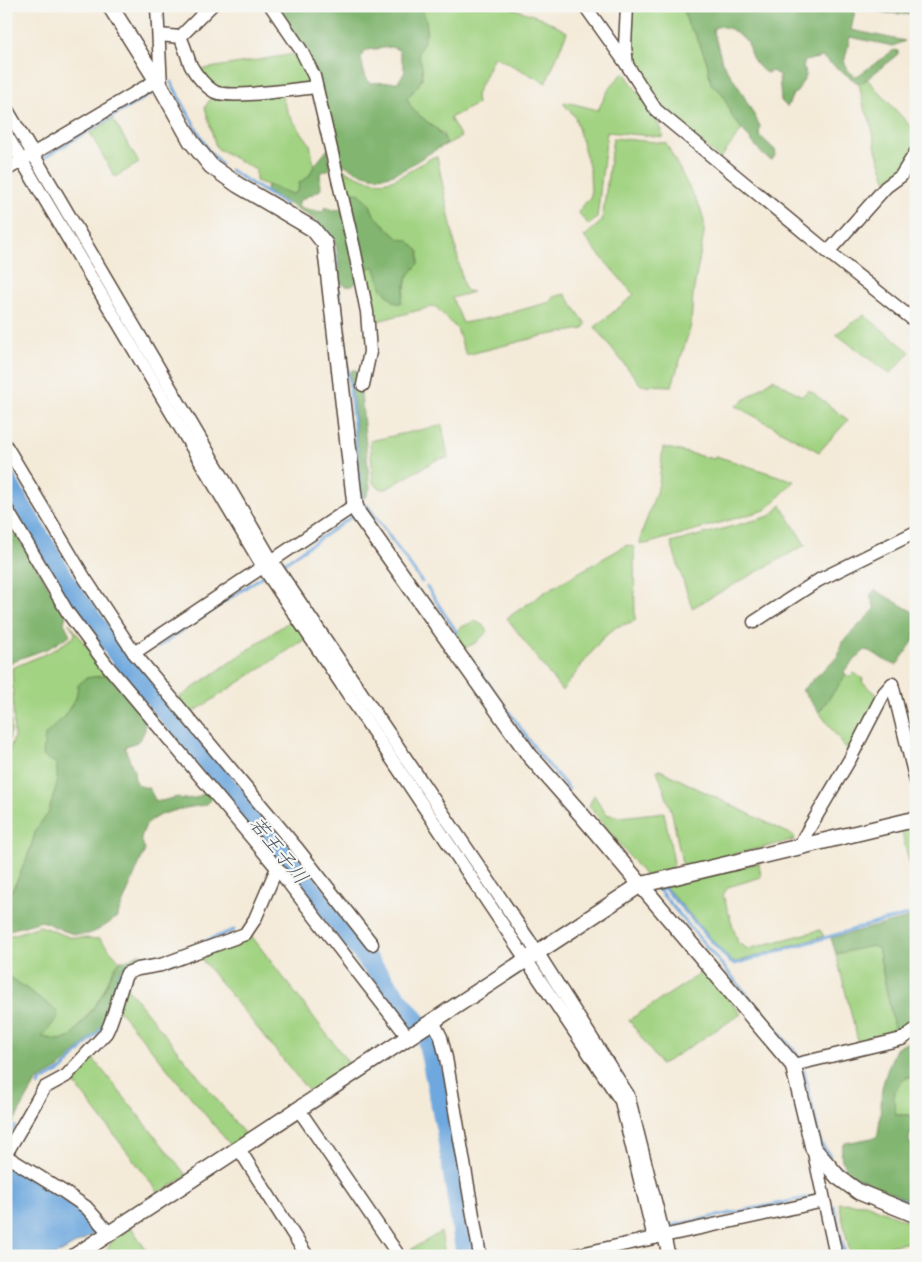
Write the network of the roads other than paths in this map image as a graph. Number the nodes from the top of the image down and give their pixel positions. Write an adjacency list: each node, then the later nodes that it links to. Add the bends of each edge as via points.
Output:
1 (110, 6): 10 (street)
2 (157, 6): 7 (street)
3 (210, 6): 8 (street)
4 (271, 6): 11 (street, via 310,66)
5 (585, 6): 9 (street)
6 (627, 6): 9 (street)
7 (159, 35): 8 (street); 10 (street)
8 (180, 37): 11 (street, via 191,66 215,92 227,95)
9 (627, 65): 18 (street, via 656,110)
10 (159, 84): 15 (street); 22 (street, via 191,141 211,166 313,229 325,244)
11 (316, 87): 20 (street, via 367,312 370,352)
12 (6, 108): 15 (street)
13 (6, 134): 16 (street)
14 (916, 152): 18 (street, via 901,176 886,187)
15 (33, 154): 16 (street); 25 (street)
16 (22, 161): 17 (street); 25 (street)
17 (6, 170)
18 (828, 252): 19 (street)
19 (916, 322)
20 (363, 385)
21 (6, 446): 27 (street, via 84,578)
22 (355, 505): 25 (street); 32 (street, via 530,756)
23 (6, 508): 31 (street, via 68,613 106,664)
24 (916, 532): 26 (street, via 819,580)
25 (268, 564): 27 (street); 34 (street)
26 (754, 622)
27 (134, 653): 33 (street, via 296,847)
28 (916, 781): 30 (street, via 892,684 884,693)
29 (916, 820): 30 (street)
30 (800, 846): 32 (street)
31 (277, 868): 37 (street); 42 (street, via 245,934 161,965 127,973 106,1033 66,1076 44,1088)
32 (640, 885): 34 (street); 38 (street)
33 (372, 944)
34 (531, 956): 35 (street); 46 (street, via 621,1101)
35 (431, 1022): 37 (street); 50 (street, via 441,1037 446,1058)
36 (916, 1029): 38 (street, via 902,1039)
37 (410, 1036): 39 (street)
38 (793, 1066): 40 (street)
39 (299, 1110): 41 (street); 49 (street)
40 (813, 1148): 43 (street); 44 (street, via 838,1177 859,1192)
41 (239, 1149): 45 (street); 48 (street)
42 (6, 1155): 45 (street, via 86,1207)
43 (824, 1201): 46 (street); 53 (street)
44 (916, 1215)
45 (110, 1234): 47 (street)
46 (659, 1237): 51 (street); 52 (street)
47 (75, 1256)
48 (307, 1256)
49 (399, 1256)
50 (480, 1256)
51 (570, 1256)
52 (669, 1256)
53 (836, 1256)

